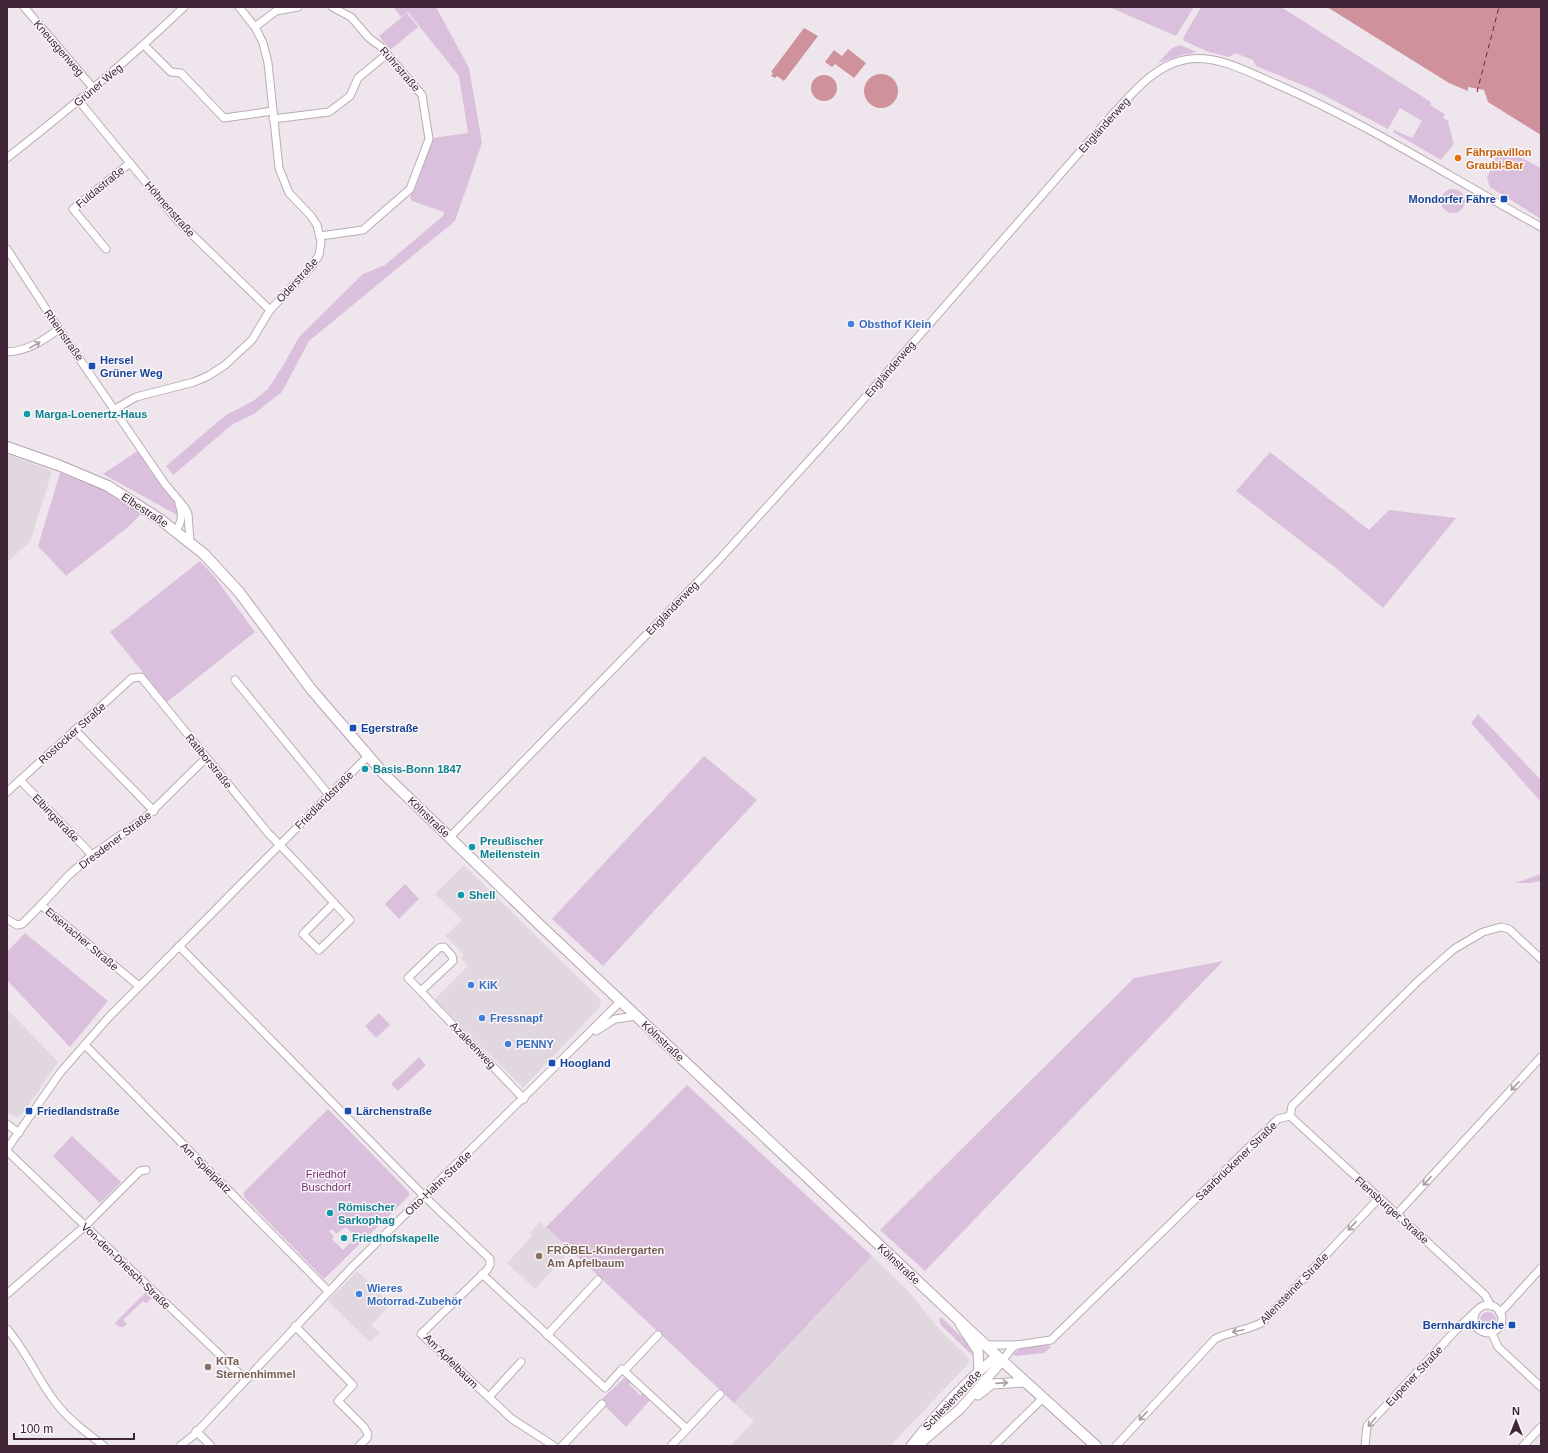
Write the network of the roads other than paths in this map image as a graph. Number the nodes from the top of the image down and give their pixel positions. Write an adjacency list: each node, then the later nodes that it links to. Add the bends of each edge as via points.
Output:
1 (24, 7): 9 (street, Kneusgenweg)
2 (184, 7): 7 (street, Grüner Weg)
3 (239, 7): 6 (street, Oderstraße)
4 (298, 7): 6 (street, via 276,11)
5 (332, 7): 8 (street, Ruhrstraße, via 352,17 369,38)
6 (255, 27): 11 (street, Oderstraße, via 263,43 268,63)
7 (144, 45): 9 (street, Grüner Weg); 11 (street, via 171,72 181,73 224,118)
8 (387, 54): 12 (street, via 358,78 350,96 329,112); 16 (street, Ruhrstraße, via 422,95 429,139 410,189 362,230)
9 (94, 89): 10 (street, Grüner Weg)
10 (79, 101): 13 (street, Grüner Weg); 14 (street, Höhnenstraße)
11 (273, 111): 12 (street, Oderstraße)
12 (273, 119): 16 (street, Oderstraße, via 279,168 289,193 311,216)
13 (7, 158)
14 (130, 163): 18 (street, Fuldastraße, via 73,209); 20 (street, Höhnenstraße, via 176,219)
15 (1541, 227): 38 (street, Engländerweg, via 1386,137 1319,102 1252,73 1218,61 1203,59 1184,60 1168,66 1152,75 1113,114 841,425 717,562)
16 (320, 236): 20 (street, Oderstraße, via 319,255)
17 (7, 249): 19 (street, Rheinstraße)
18 (106, 249)
19 (10, 258): 21 (street, Rheinstraße)
20 (270, 310): 23 (street, Oderstraße, via 252,340 225,365 208,376 136,397)
21 (59, 329): 22 (street, one-way to 21, via 33,347); 23 (street, Rheinstraße)
22 (7, 352)
23 (115, 409): 25 (street, Rheinstraße)
24 (7, 447): 26 (main road, Elbestraße, via 108,486)
25 (177, 500): 26 (street, Rheinstraße, via 182,512); 27 (street, Rheinstraße, via 188,514)
26 (176, 530): 27 (main road, Elbestraße)
27 (190, 542): 28 (main road, Elbestraße, via 218,567)
28 (255, 614): 32 (main road, Kölnstraße, via 310,689)
29 (139, 676): 31 (street, Rostocker Straße, via 132,678); 33 (street, Ratiborstraße)
30 (235, 680): 36 (street)
31 (75, 730): 34 (street, Rostocker Straße); 37 (street)
32 (368, 756): 36 (street, Friedlandstraße); 38 (main road, Kölnstraße)
33 (206, 758): 37 (street, Dresdener Straße); 39 (street, Ratiborstraße)
34 (20, 780): 35 (street, Rostocker Straße); 40 (street, Elbingstraße)
35 (7, 792)
36 (329, 795): 39 (street, Friedlandstraße)
37 (154, 811): 40 (street, Dresdener Straße)
38 (450, 837): 48 (main road, Kölnstraße)
39 (280, 845): 41 (street); 44 (street, Friedlandstraße)
40 (92, 855): 42 (street, Dresdener Straße)
41 (334, 903): 41 (street, via 350,920 319,950 303,934)
42 (41, 905): 43 (street, Eisenacher Straße, via 22,924 17,925); 46 (street, Eisenacher Straße)
43 (7, 919)
44 (179, 946): 46 (street, Friedlandstraße); 59 (street)
45 (1541, 959): 54 (street, Saarbrückener Straße, via 1509,929 1501,927 1483,932 1454,949 1417,982 1292,1106)
46 (139, 986): 51 (street, Friedlandstraße)
47 (421, 991): 47 (street, Azaleenweg, via 453,961 452,956 444,948 439,948 408,978); 53 (street, Azaleenweg)
48 (622, 1001): 49 (main road, Kölnstraße); 50 (street, Otto-Hahn-Straße)
49 (637, 1016): 50 (street, Otto-Hahn-Straße, via 615,1019); 71 (main road, Kölnstraße)
50 (586, 1037): 53 (street, Otto-Hahn-Straße)
51 (85, 1045): 56 (street, Friedlandstraße, via 60,1073); 66 (street, Am Spielplatz)
52 (1541, 1057): 61 (street, one-way to 61)
53 (524, 1099): 59 (street, Otto-Hahn-Straße)
54 (1290, 1116): 60 (street, Flensburger Straße); 78 (street, Saarbrückener Straße, via 1278,1119 1051,1340)
55 (7, 1124): 56 (street)
56 (19, 1133): 57 (street, Friedlandstraße)
57 (7, 1150): 62 (street, Von-den-Driesch-Straße)
58 (146, 1170): 62 (street, via 140,1171)
59 (424, 1196): 64 (street, via 490,1259 490,1265); 66 (street, Otto-Hahn-Straße)
60 (1379, 1198): 61 (street, Flensburger Straße); 106 (street, Allensteiner Straße, one-way to 106, via 1263,1322 1252,1328 1223,1334 1214,1339)
61 (1397, 1214): 68 (street, Flensburger Straße, via 1485,1295)
62 (85, 1226): 67 (street); 83 (street, Von-den-Driesch-Straße)
63 (1541, 1268): 70 (street)
64 (482, 1274): 75 (street); 87 (street, Am Apfelbaum, via 421,1334)
65 (598, 1280): 75 (street)
66 (328, 1291): 72 (street, Otto-Hahn-Straße)
67 (7, 1294)
68 (1491, 1306): 69 (street, via 1485,1305); 70 (street)
69 (1475, 1312): 74 (street, via 1475,1325 1479,1330 1485,1333); 107 (street, Eupener Straße, one-way to 107, via 1367,1426)
70 (1500, 1313): 74 (street, via 1501,1322)
71 (954, 1315): 77 (main road, Kölnstraße); 82 (street, via 978,1351)
72 (295, 1326): 83 (street, Otto-Hahn-Straße); 98 (street, via 353,1385 338,1401 367,1431 367,1438)
73 (7, 1329): 94 (street, via 22,1347 56,1403 71,1420)
74 (1492, 1332): 85 (street, via 1498,1347)
75 (547, 1335): 81 (street, via 604,1388 622,1369)
76 (658, 1335): 81 (street)
77 (985, 1345): 78 (street, Saarbrückener Straße); 79 (main road, Kölnstraße)
78 (1017, 1345): 79 (street)
79 (999, 1359): 82 (street, Schlesienstraße); 84 (main road, Kölnstraße); 90 (street, Schlesienstraße)
80 (522, 1362): 87 (street, Am Apfelbaum)
81 (624, 1371): 92 (street)
82 (979, 1371): 102 (street, Schlesienstraße, via 926,1426)
83 (245, 1380): 93 (street, Otto-Hahn-Straße)
84 (1025, 1382): 88 (main road, Kölnstraße); 90 (street, one-way to 84, via 992,1384)
85 (1541, 1387)
86 (720, 1394): 92 (street)
87 (489, 1397): 99 (street, Am Apfelbaum, via 512,1419)
88 (1042, 1399): 104 (street); 105 (main road, Kölnstraße)
89 (602, 1404): 100 (street)
90 (960, 1409): 103 (street, Schlesienstraße)
91 (1541, 1427): 108 (street)
92 (687, 1429): 101 (street)
93 (195, 1433): 95 (street, Otto-Hahn-Straße); 96 (street, Otto-Hahn-Straße); 97 (street)
94 (104, 1446)
95 (180, 1446)
96 (188, 1446)
97 (211, 1446)
98 (359, 1446)
99 (554, 1446)
100 (562, 1446)
101 (671, 1446)
102 (911, 1446)
103 (917, 1446)
104 (994, 1446)
105 (1096, 1446)
106 (1116, 1446)
107 (1364, 1446)
108 (1524, 1446)

